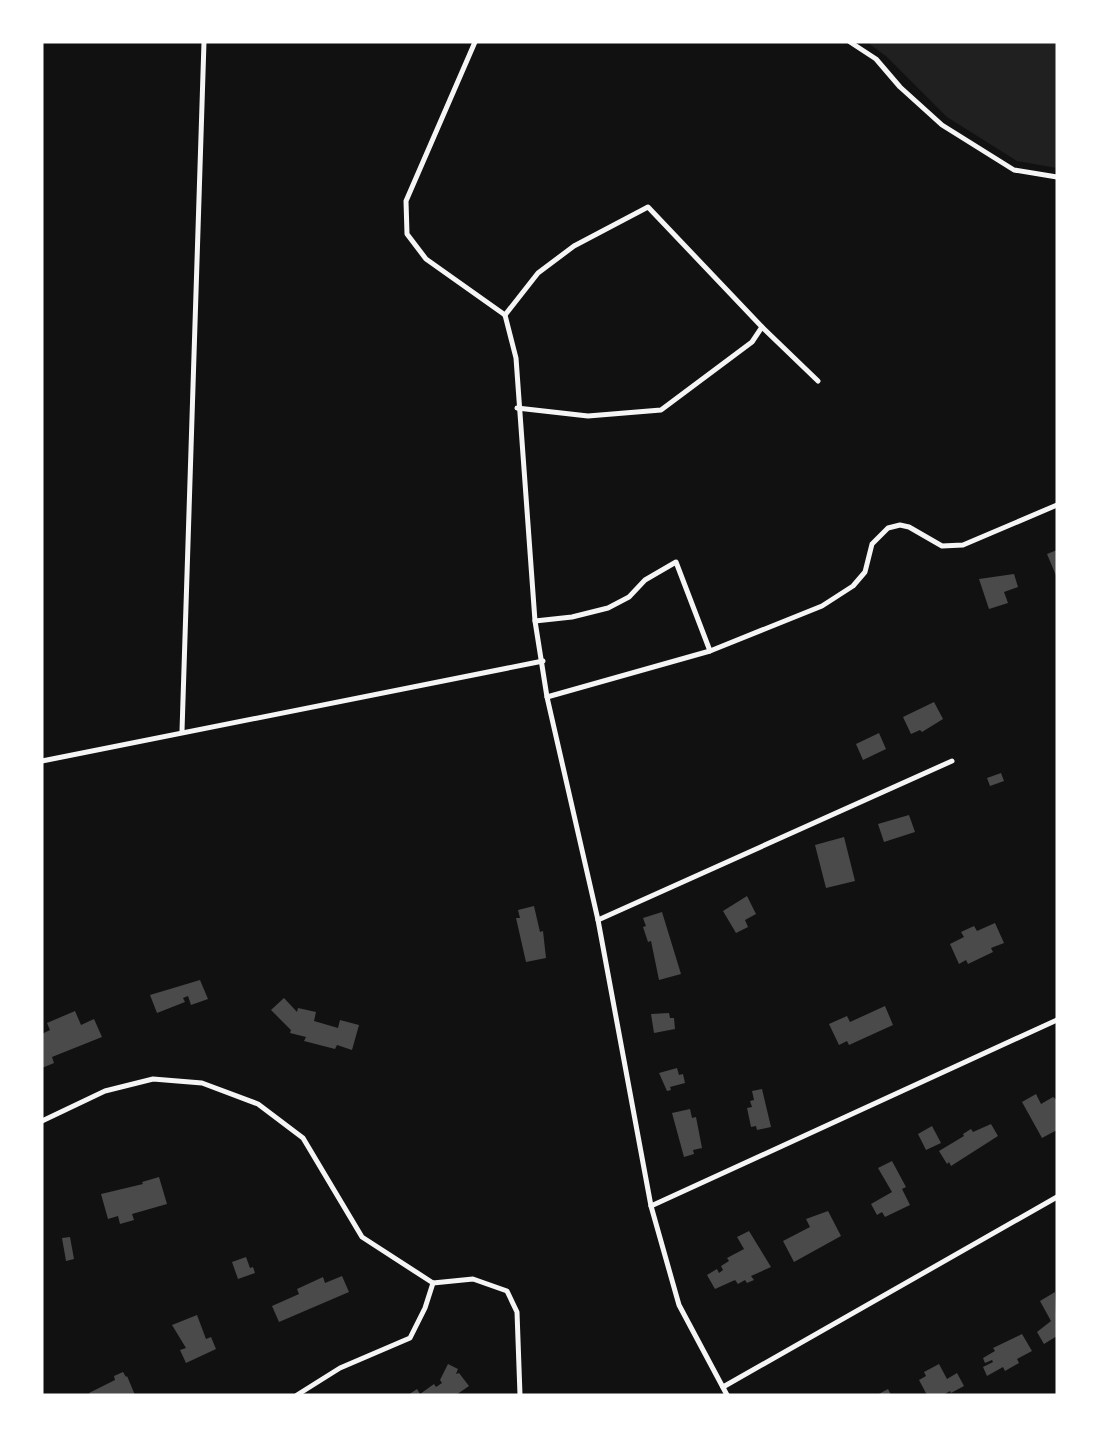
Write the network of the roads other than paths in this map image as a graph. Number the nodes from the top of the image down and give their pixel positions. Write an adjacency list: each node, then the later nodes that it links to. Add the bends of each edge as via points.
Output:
1 (204, 42): 14 (street)
2 (476, 42): 5 (street, via 406,201 406,234 426,260)
3 (850, 42): 4 (street, via 876,59 942,125 1014,170)
4 (1057, 177)
5 (505, 315): 6 (street, via 538,273 574,246 648,207); 8 (street, via 516,358)
6 (762, 327): 7 (street); 8 (street, via 752,342 661,410 588,416)
7 (819, 381)
8 (517, 408): 10 (street)
9 (1057, 505): 11 (street, via 963,545 942,546 909,527 888,528 872,544 865,572 853,586 822,606)
10 (535, 621): 11 (street, via 608,608 676,562); 12 (street)
11 (710, 651): 13 (street)
12 (543, 661): 13 (street); 14 (street)
13 (547, 697): 17 (street)
14 (182, 731): 15 (street)
15 (42, 760)
16 (952, 761): 17 (street)
17 (598, 920): 21 (street)
18 (1057, 1020): 21 (street)
19 (42, 1121): 22 (street, via 105,1091 153,1079 202,1083 258,1104 303,1138 362,1237)
20 (1057, 1197): 23 (street)
21 (651, 1206): 23 (street, via 679,1305)
22 (433, 1284): 24 (street, via 410,1338 340,1368); 25 (street, via 472,1279 507,1291 517,1312)
23 (723, 1387): 26 (street)
24 (297, 1395)
25 (520, 1395)
26 (727, 1395)

